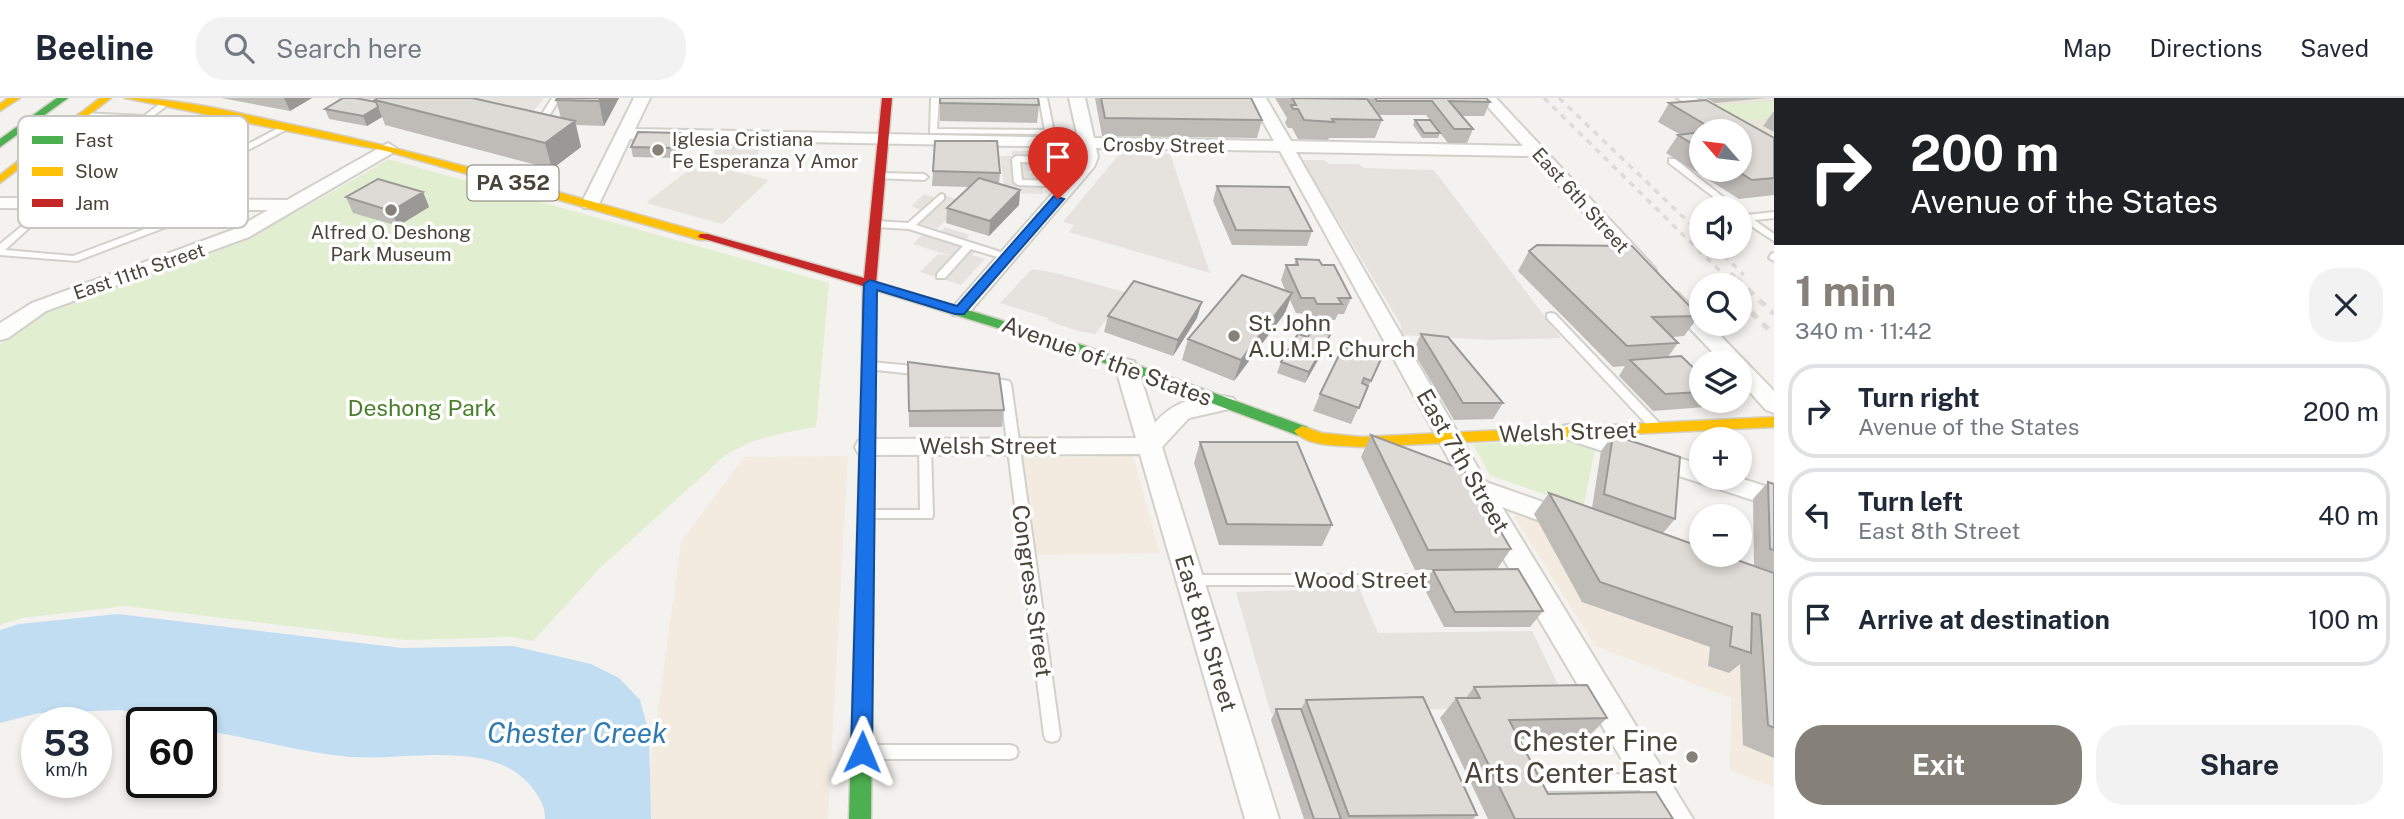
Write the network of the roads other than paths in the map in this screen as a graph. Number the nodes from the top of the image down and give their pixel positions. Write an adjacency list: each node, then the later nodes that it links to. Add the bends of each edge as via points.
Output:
1 (15, 98): 18 (main road)
2 (38, 98): 25 (main road)
3 (63, 98): 20 (main road)
4 (106, 98): 19 (main road)
5 (130, 98): 17 (main road, PA 352)
6 (354, 98): 7 (lane, via 407,103)
7 (417, 98)
8 (556, 98): 26 (lane, via 540,124)
9 (642, 98): 29 (street)
10 (887, 98): 31 (main road)
11 (935, 98): 30 (lane, via 933,131)
12 (1042, 98): 30 (lane, via 1049,132)
13 (1077, 98): 32 (street)
14 (1258, 98): 35 (street, East 7th Street)
15 (1488, 98): 38 (street, East 6th Street)
16 (1685, 98): 37 (street)
17 (165, 104): 22 (lane); 23 (main road, PA 352)
18 (0, 108)
19 (82, 115): 21 (lane)
20 (38, 116)
21 (103, 116)
22 (148, 116)
23 (236, 116)
24 (248, 118): 27 (main road, Avenue of the States / PA 352)
25 (0, 125)
26 (528, 125)
27 (287, 127): 34 (lane); 36 (main road, Avenue of the States / PA 352)
28 (18, 131): 33 (main road)
29 (624, 134): 31 (street, Crosby Street); 51 (street)
30 (988, 137): 31 (street, Crosby Street); 32 (street, Crosby Street)
31 (883, 140): 42 (main road)
32 (1087, 143): 35 (street, Crosby Street); 40 (street)
33 (0, 144)
34 (248, 147)
35 (1285, 147): 38 (street, Crosby Street); 80 (street, East 7th Street)
36 (388, 148): 51 (main road, Avenue of the States / PA 352); 52 (street, East 11th Street)
37 (1774, 148)
38 (1536, 151): 69 (street, East 6th Street)
39 (1672, 161): 46 (lane)
40 (1088, 163): 45 (street); 45 (lane, via 1016,159 1018,182)
41 (18, 166): 44 (main road)
42 (880, 176): 43 (lane); 56 (main road)
43 (924, 177)
44 (0, 180)
45 (1070, 184): 63 (street)
46 (1717, 196)
47 (941, 197): 57 (lane)
48 (0, 203): 49 (street)
49 (18, 203)
50 (248, 204): 52 (street)
51 (590, 204): 65 (main road, Avenue of the States / PA 352)
52 (290, 205): 68 (street, East 11th Street, via 242,233 39,307)
53 (1752, 215): 54 (lane)
54 (1774, 215)
55 (1752, 222): 60 (lane)
56 (876, 224): 57 (lane); 65 (main road)
57 (910, 226): 61 (lane)
58 (24, 228): 62 (lane)
59 (153, 228): 62 (lane, via 74,259)
60 (1774, 238)
61 (969, 245): 63 (lane); 64 (lane)
62 (0, 250)
63 (1007, 257): 66 (street)
64 (941, 276)
65 (870, 284): 66 (main road, Avenue of the States); 70 (main road)
66 (960, 311): 71 (main road, Avenue of the States)
67 (1551, 316): 78 (lane)
68 (0, 333)
69 (1723, 350)
70 (869, 366): 72 (lane); 84 (main road)
71 (1126, 366): 75 (main road, Avenue of the States); 83 (street, East 8th Street)
72 (930, 372)
73 (967, 378): 82 (lane, Congress Street, via 1005,384)
74 (1752, 382): 76 (street)
75 (1225, 403): 81 (main road, Avenue of the States); 83 (street, via 1192,406 1175,413)
76 (1774, 405)
77 (1774, 422): 78 (main road, Welsh Street)
78 (1658, 429): 79 (main road, Welsh Street)
79 (1571, 432): 80 (main road, Welsh Street); 87 (street)
80 (1447, 436): 81 (main road, Welsh Street, via 1362,442); 89 (street, East 7th Street)
81 (1320, 438): 86 (street, Avenue of the States)
82 (1012, 446): 83 (street, Welsh Street); 85 (street, Welsh Street); 96 (lane, Congress Street)
83 (1150, 446): 94 (street, East 8th Street)
84 (867, 447): 85 (street, Welsh Street); 92 (main road)
85 (925, 447): 92 (lane, via 926,514)
86 (1404, 462)
87 (1689, 470)
88 (1440, 475): 89 (street)
89 (1477, 488): 93 (street); 99 (street, East 7th Street, via 1526,579)
90 (1749, 490): 91 (street)
91 (1774, 498)
92 (866, 515): 97 (main road)
93 (1593, 530)
94 (1190, 580): 95 (lane, Wood Street); 102 (street, East 8th Street)
95 (1450, 580)
96 (1052, 735)
97 (862, 752): 98 (lane); 101 (main road)
98 (1010, 752)
99 (1654, 782): 100 (lane); 103 (street, East 7th Street)
100 (1532, 783)
101 (860, 819)
102 (1262, 819)
103 (1676, 819)

